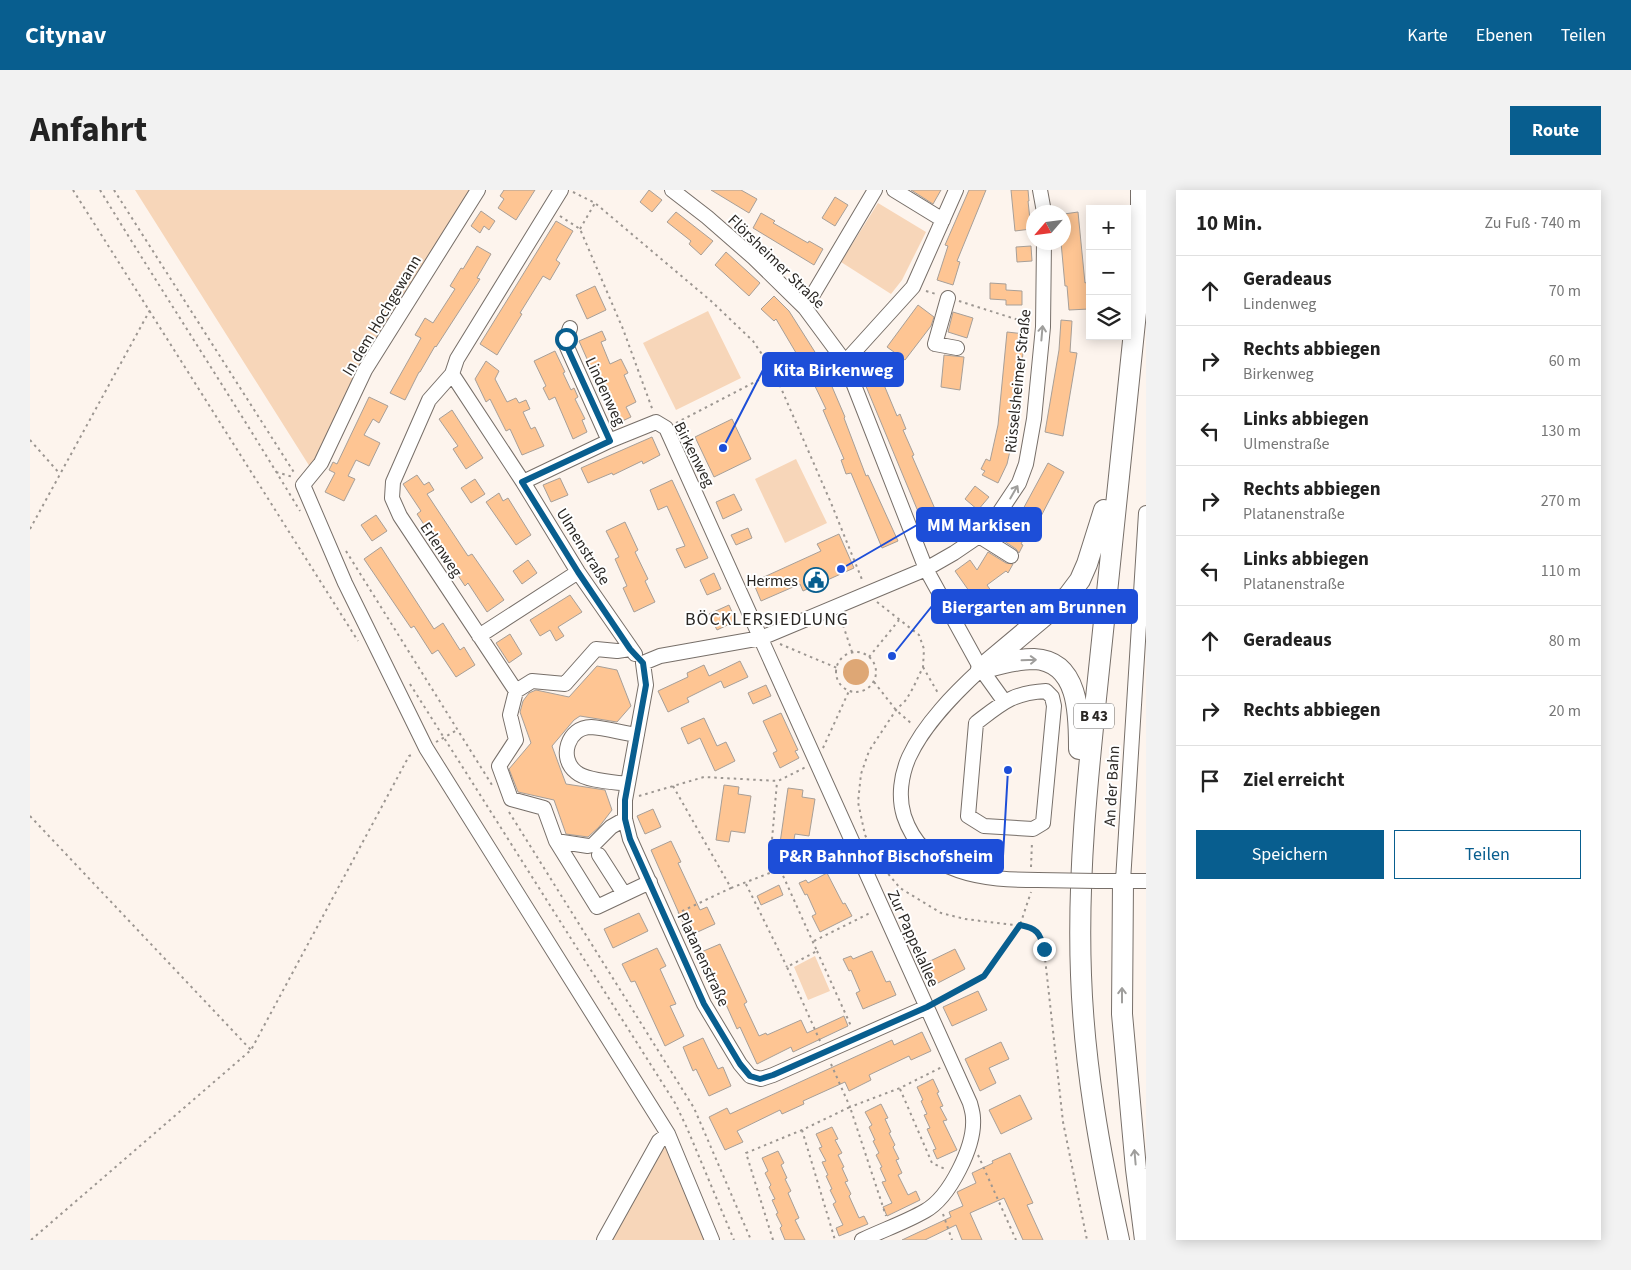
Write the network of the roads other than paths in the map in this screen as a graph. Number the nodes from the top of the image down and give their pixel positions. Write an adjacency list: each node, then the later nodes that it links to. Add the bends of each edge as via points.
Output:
1 (478, 190): 49 (street, In dem Hochgewann, via 365,370 321,463 300,481 345,583 426,748)
2 (561, 190): 22 (street, via 457,359)
3 (672, 190): 17 (street, Flörsheimer Straße, via 754,258)
4 (875, 190): 17 (street)
5 (894, 190): 11 (street)
6 (956, 190): 11 (street)
7 (1040, 190): 10 (street)
8 (1131, 190): 14 (highway)
9 (1141, 190): 12 (highway, B 43)
10 (1043, 205)
11 (943, 220): 21 (street, via 913,287)
12 (1141, 235): 15 (highway); 54 (highway, B 43, via 1138,293 1089,769 1081,889 1081,976 1090,1084)
13 (1044, 250): 27 (street, Rüsselsheimer Straße, one-way to 13, via 1010,500 1026,464 1043,327)
14 (1130, 250)
15 (1146, 268)
16 (948, 298): 20 (street, via 935,344)
17 (805, 308): 21 (street, Flörsheimer Straße)
18 (570, 328): 23 (street, Lindenweg, via 567,347)
19 (1123, 340): 25 (highway, B 43)
20 (957, 348)
21 (844, 362): 29 (street, Flörsheimer Straße)
22 (452, 374): 24 (street, Ulmenstraße); 31 (street, Erlenweg, via 429,400 393,482 392,498 400,516)
23 (610, 441): 24 (street, Birkenweg); 32 (street, Birkenweg, via 661,425)
24 (522, 482): 30 (street, Ulmenstraße)
25 (1104, 510): 35 (highway, via 1087,564 1068,596); 39 (highway, B 43)
26 (1146, 513): 44 (street, An der Bahn)
27 (979, 536): 28 (street); 29 (street, Rüsselsheimer Straße)
28 (1011, 556)
29 (926, 569): 32 (street); 35 (street, Flörsheimer Straße)
30 (578, 572): 31 (street); 33 (street, Ulmenstraße)
31 (480, 636): 36 (street, Erlenweg)
32 (761, 638): 34 (street, via 660,656); 48 (street, Zur Pappelallee)
33 (630, 649): 34 (street, Ulmenstraße); 36 (street, via 596,649 565,684 532,681)
34 (643, 663): 38 (street, Platanenstraße, via 646,685)
35 (981, 668): 37 (street, Flörsheimer Straße); 39 (highway, one-way to 39, via 1036,659 1061,670 1074,695); 44 (street, bridge, via 944,707 909,758 902,783 902,803 909,827 922,848 947,866 987,878)
36 (516, 691): 42 (street, via 510,715 516,740 499,766 511,799 544,808)
37 (1004, 701): 37 (street, via 1032,692 1046,691 1052,697 1054,706 1043,823 1033,829 984,826 968,816 976,723)
38 (637, 735): 40 (street, Platanenstraße); 40 (street, via 591,727 574,734 566,749 566,758 576,773)
39 (1079, 749): 53 (highway, B 43, via 1068,912 1074,1022 1085,1119)
40 (628, 784): 41 (street, Platanenstraße)
41 (625, 819): 42 (street, via 611,826 593,845); 46 (street, Platanenstraße, via 630,839)
42 (556, 841): 47 (street, via 597,907)
43 (599, 855): 47 (street)
44 (1123, 881): 45 (street); 55 (highway, one-way to 44, via 1122,1014)
45 (1145, 881)
46 (650, 882): 47 (street); 48 (street, Platanenstraße, via 704,1004 750,1076 760,1079 773,1075)
47 (624, 894)
48 (927, 1007): 52 (street, Zur Pappelallee, via 970,1103 973,1119 965,1158 938,1202)
49 (668, 1134): 50 (street, via 659,1140); 51 (street)
50 (604, 1240)
51 (712, 1240)
52 (862, 1240)
53 (1108, 1240)
54 (1119, 1240)
55 (1145, 1240)

